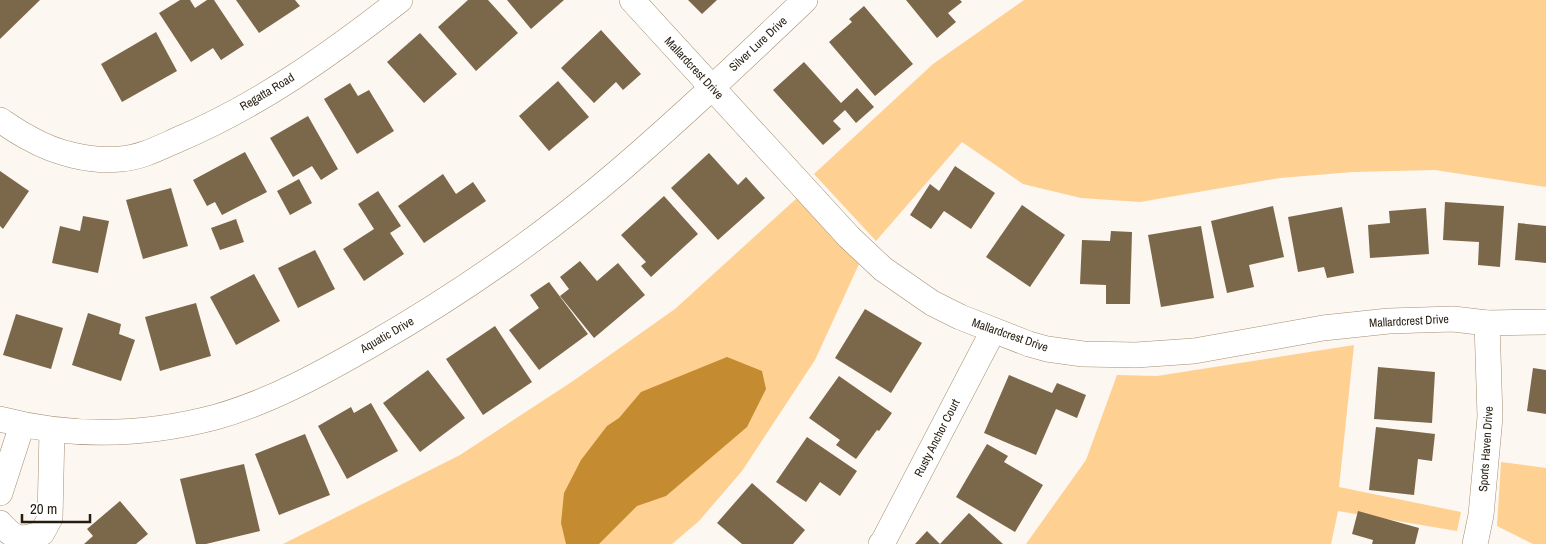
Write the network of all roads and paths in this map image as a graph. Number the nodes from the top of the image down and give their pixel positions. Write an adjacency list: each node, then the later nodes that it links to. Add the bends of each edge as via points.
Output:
1 (400, 0): 5 (street, Regatta Road, via 354,36 274,90 201,130 147,153 120,159 57,151 29,139)
2 (632, 0): 4 (street, Mallardcrest Drive)
3 (805, 0): 4 (street, Silver Lure Drive)
4 (712, 87): 8 (street, Mallardcrest Drive, via 849,237 883,269 932,303); 10 (street, Aquatic Drive, via 619,171 539,234 468,285 338,364 273,396 217,417 129,432)
5 (0, 120)
6 (1546, 322): 7 (street, Mallardcrest Drive)
7 (1487, 323): 8 (street, Mallardcrest Drive, via 1453,319 1389,321 1323,328 1194,351 1136,355 1083,354 1047,349); 14 (street, Sports Haven Drive, via 1490,417 1481,516)
8 (993, 331): 13 (street, Rusty Anchor Court)
9 (11, 422): 10 (street, Aquatic Drive); 11 (street)
10 (52, 430): 12 (street, via 50,518 42,533 26,539 11,536)
11 (0, 493)
12 (0, 524)
13 (881, 544)
14 (1475, 544)

